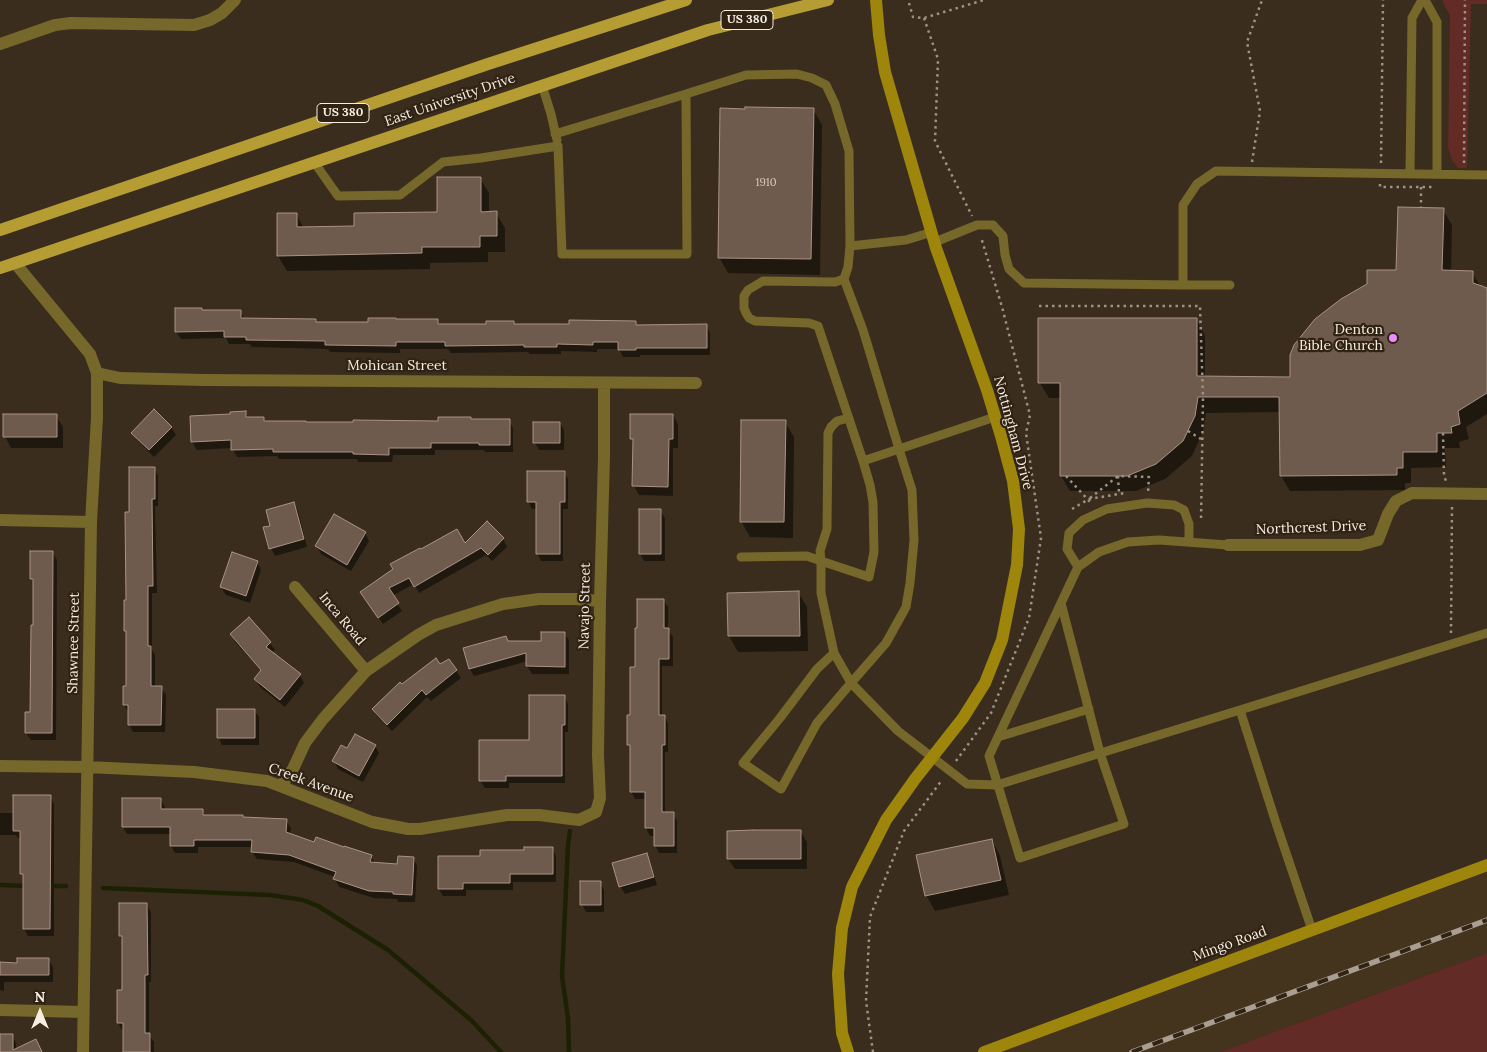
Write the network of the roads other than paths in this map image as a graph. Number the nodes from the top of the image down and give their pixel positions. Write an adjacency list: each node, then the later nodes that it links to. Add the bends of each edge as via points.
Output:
1 (235, 0): 6 (street, via 222,13 194,25 71,23 55,25)
2 (683, 0): 15 (main road, East University Drive / US 380)
3 (828, 0): 7 (main road, East University Drive / US 380, via 708,30)
4 (876, 0): 16 (street, Nottingham Drive, via 885,72)
5 (1424, 0): 12 (lane, via 1412,18); 13 (lane, via 1437,22)
6 (0, 44)
7 (542, 85): 9 (lane); 11 (main road, East University Drive / US 380)
8 (686, 94): 9 (lane); 10 (lane, via 687,254 562,254); 17 (lane, via 746,75 796,74 826,85 849,151)
9 (556, 134): 10 (lane)
10 (558, 146): 11 (lane, via 443,162 400,195 338,196)
11 (314, 162): 18 (main road, East University Drive / US 380)
12 (1410, 174): 13 (lane); 21 (lane, via 1216,171 1197,184 1183,205)
13 (1438, 174): 14 (lane)
14 (1487, 175)
15 (0, 230)
16 (933, 237): 17 (lane); 21 (lane, via 977,225 992,225 1003,236 1009,269 1024,283); 26 (street, Nottingham Drive)
17 (850, 246): 20 (lane)
18 (14, 263): 19 (main road, East University Drive / US 380); 23 (street, Shawnee Street, via 90,354)
19 (0, 268)
20 (844, 279): 27 (lane, via 835,282 763,281 744,296 746,313 754,321 818,326); 28 (lane)
21 (1183, 285): 22 (lane)
22 (1230, 285)
23 (98, 373): 24 (street, Mohican Street, via 120,378 204,380); 32 (street, Shawnee Street)
24 (604, 383): 25 (street, Mohican Street); 39 (street, Navajo Street)
25 (696, 383)
26 (995, 417): 28 (lane); 49 (street, Nottingham Drive, via 1013,481 1019,529 1017,565 1002,640 985,683)
27 (848, 418): 29 (lane); 36 (lane, via 837,421 828,433 827,529 820,551)
28 (899, 450): 29 (lane); 44 (lane, via 912,490 914,540 906,607 886,643)
29 (864, 461): 36 (lane, via 873,502 874,552 869,577)
30 (1487, 494): 34 (street, Northcrest Drive, via 1412,493 1396,501 1378,540 1360,544)
31 (0, 520): 32 (street)
32 (91, 522): 51 (street, Shawnee Street)
33 (1189, 542): 34 (lane); 37 (lane, via 1128,542 1100,552); 37 (lane, via 1189,524 1184,510 1174,505 1147,503 1107,509 1083,520 1069,534 1067,549)
34 (1228, 545)
35 (741, 556): 36 (lane, via 807,556)
36 (821, 561): 42 (lane, via 821,593)
37 (1078, 567): 40 (lane)
38 (295, 587): 43 (street, Inca Road)
39 (600, 601): 43 (street, via 539,599 503,604 436,625); 54 (street, Navajo Street, via 600,798 596,812)
40 (1061, 603): 45 (lane); 47 (lane)
41 (1487, 633): 46 (lane)
42 (834, 653): 44 (lane); 44 (lane, via 817,669 744,763 781,789 817,723)
43 (366, 671): 53 (street, via 305,743)
44 (851, 683): 49 (lane, via 898,732)
45 (1088, 709): 47 (lane); 48 (lane)
46 (1240, 710): 48 (lane); 56 (lane)
47 (998, 737): 52 (lane, via 989,756)
48 (1100, 753): 52 (lane); 52 (lane, via 1124,824 1020,858)
49 (932, 758): 52 (lane, via 967,784); 60 (street, Nottingham Drive, via 886,820 852,887 842,928 838,974 842,1033)
50 (0, 766): 51 (street, Creek Avenue)
51 (87, 767): 53 (street, Creek Avenue, via 194,772 267,781); 58 (street, Shawnee Street)
52 (997, 785)
53 (281, 786): 54 (street, Creek Avenue, via 372,822 408,829 507,815)
54 (580, 820)
55 (1487, 865): 56 (street, Mingo Road)
56 (1312, 930): 61 (street, Mingo Road)
57 (0, 1010): 58 (street)
58 (83, 1012): 59 (street, Shawnee Street)
59 (83, 1052)
60 (848, 1052)
61 (984, 1052)

